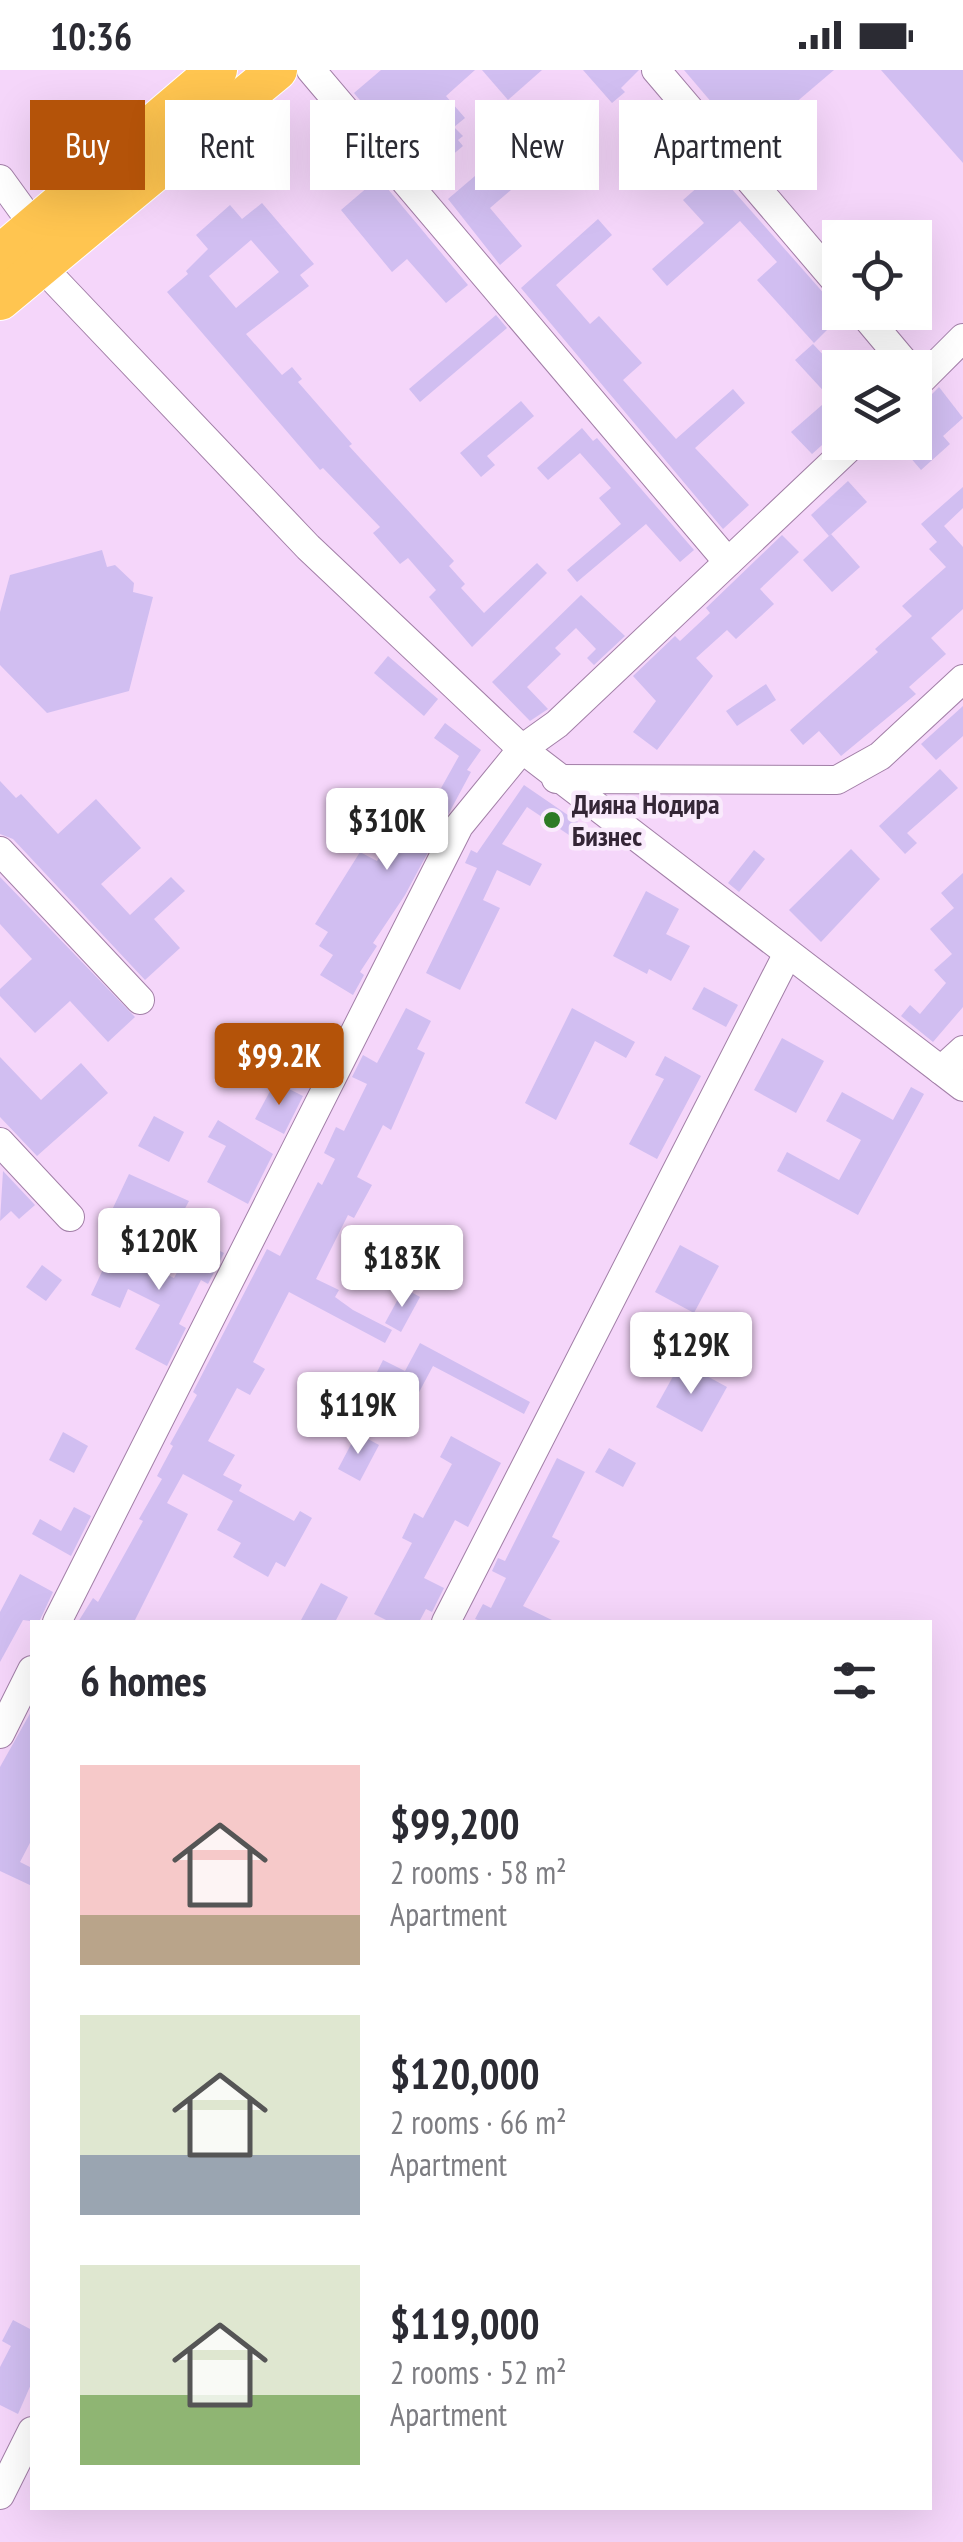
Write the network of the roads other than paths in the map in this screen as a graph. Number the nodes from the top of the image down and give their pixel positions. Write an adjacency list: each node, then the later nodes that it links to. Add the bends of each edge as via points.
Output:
1 (217, 70): 6 (highway)
2 (277, 70): 9 (highway)
3 (312, 70): 16 (street)
4 (656, 70): 8 (street)
5 (0, 179): 6 (street)
6 (34, 226): 7 (highway)
7 (0, 255)
8 (822, 265)
9 (40, 266): 10 (highway); 18 (street, via 308,548)
10 (0, 300)
11 (877, 330): 13 (street)
12 (963, 338): 14 (street)
13 (893, 350)
14 (932, 363)
15 (836, 460): 16 (street)
16 (728, 562): 18 (street, via 557,724)
17 (963, 679): 19 (street, via 880,756 837,780)
18 (522, 749): 19 (street); 27 (street, via 458,826)
19 (556, 779): 21 (street)
20 (0, 852): 22 (street)
21 (786, 955): 24 (street); 28 (street)
22 (140, 1000)
23 (963, 1050): 24 (street)
24 (952, 1078)
25 (0, 1142): 26 (street)
26 (70, 1217)
27 (58, 1620)
28 (447, 1620)
29 (30, 1674): 30 (street)
30 (0, 1734)
31 (30, 2435): 32 (street)
32 (0, 2494)

